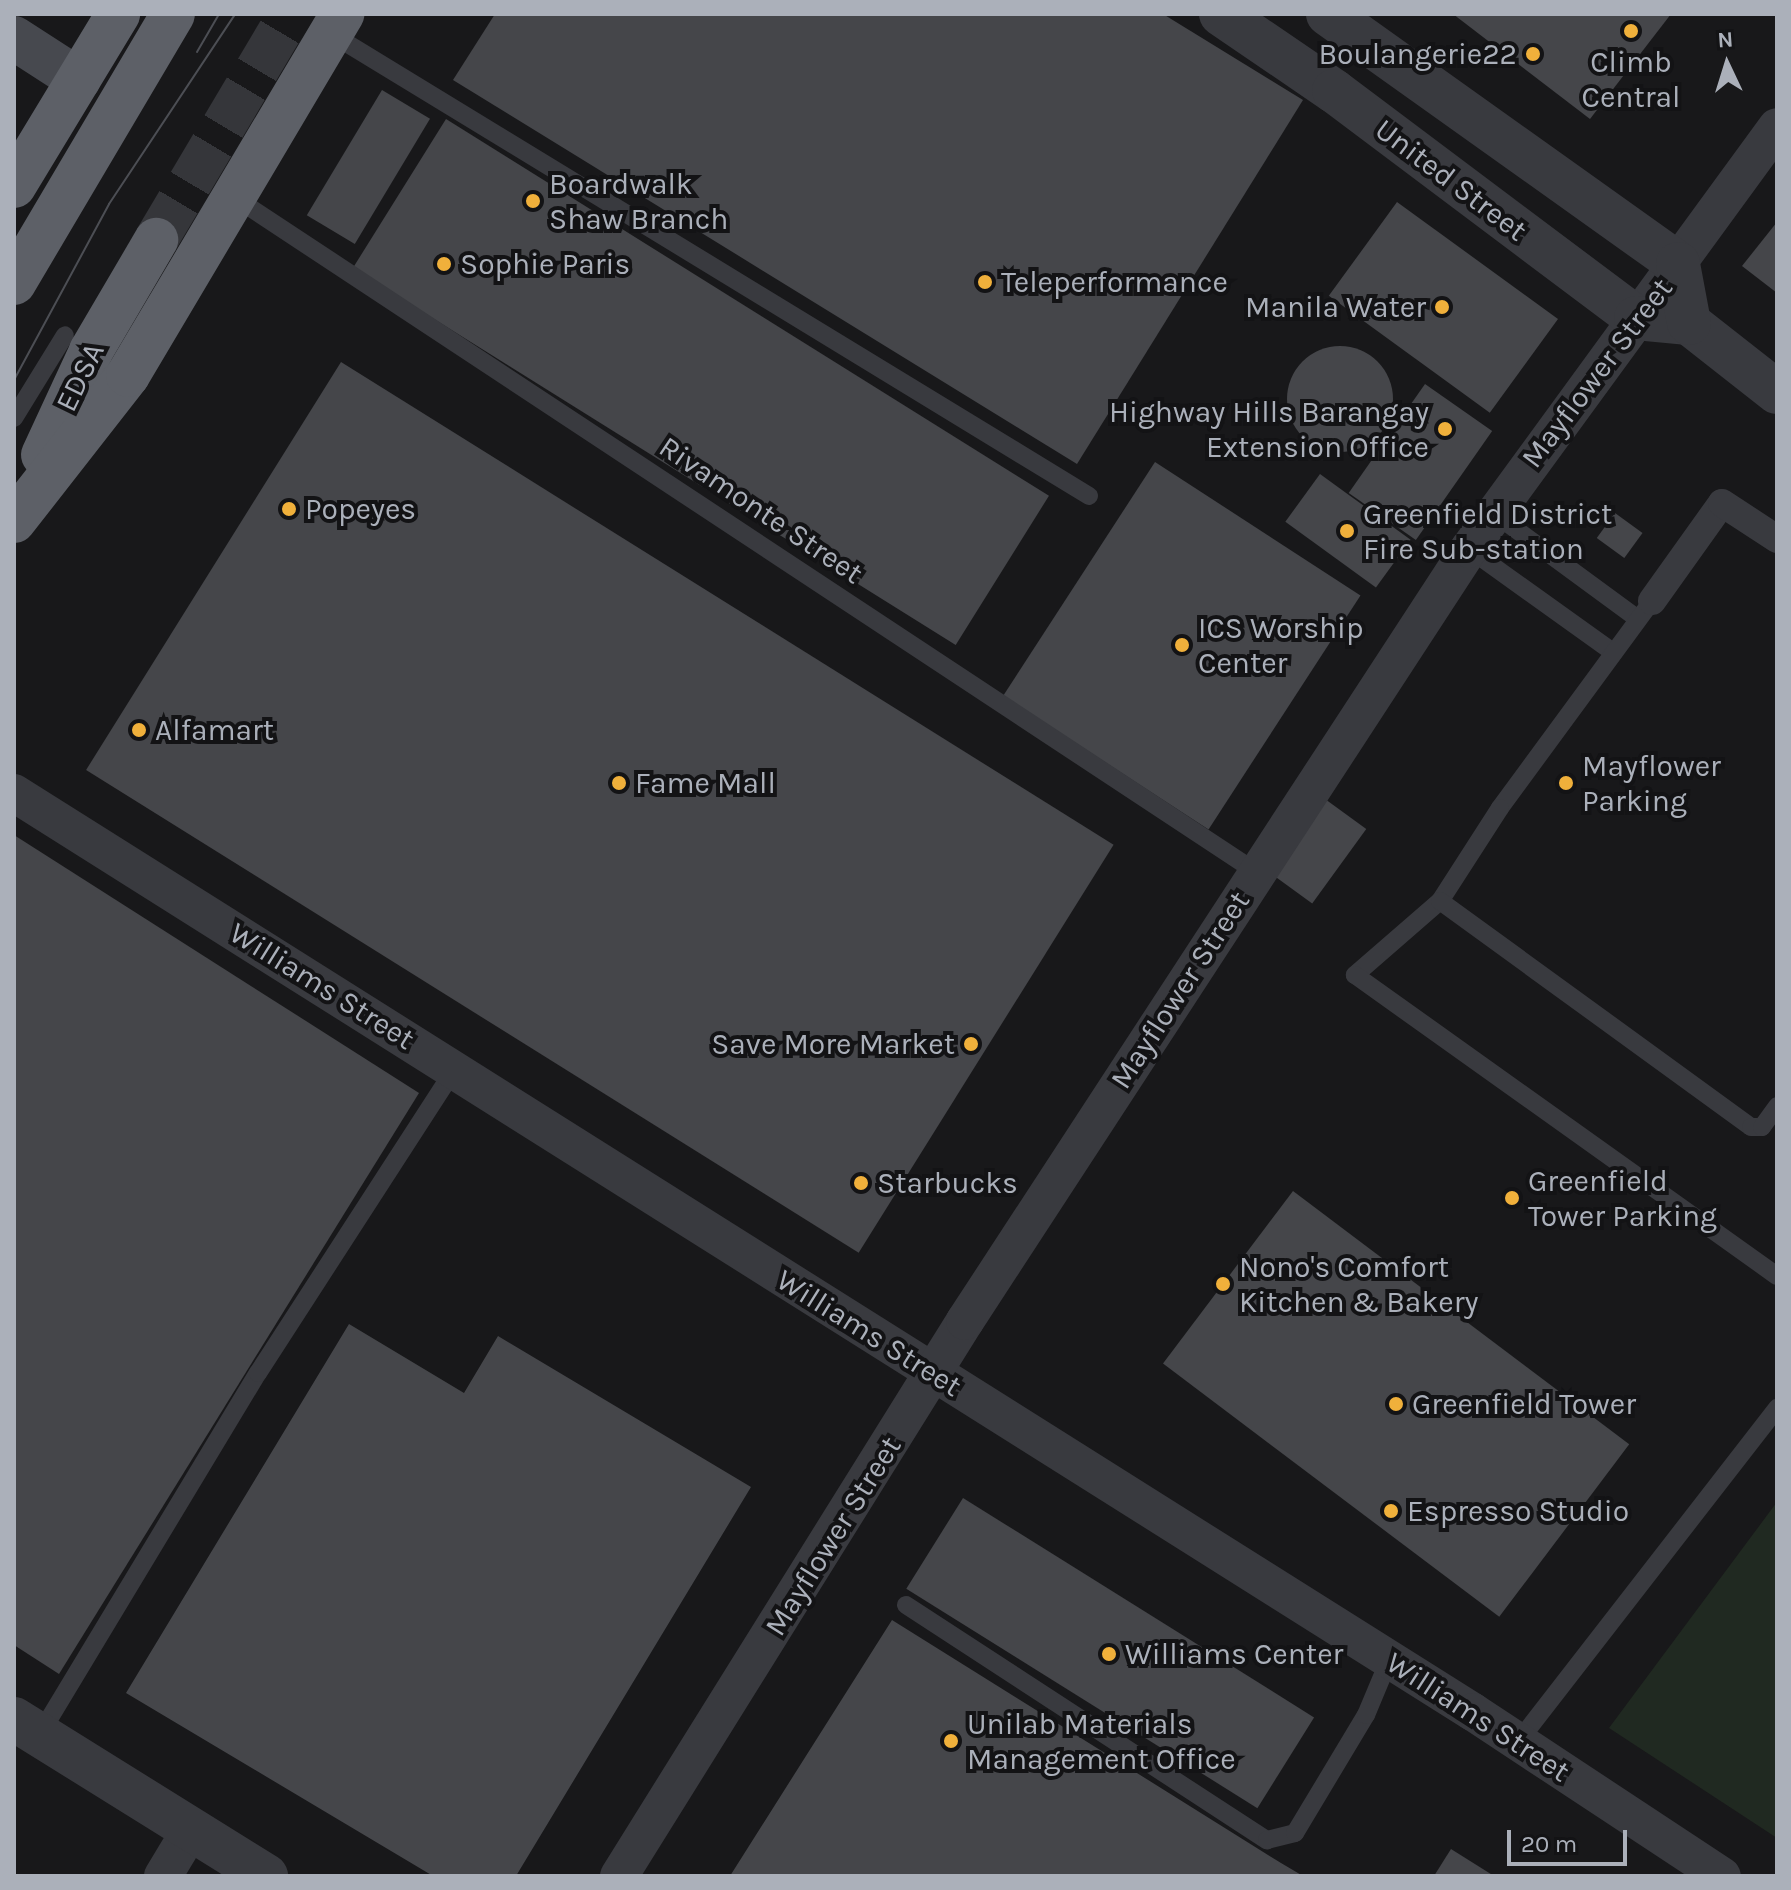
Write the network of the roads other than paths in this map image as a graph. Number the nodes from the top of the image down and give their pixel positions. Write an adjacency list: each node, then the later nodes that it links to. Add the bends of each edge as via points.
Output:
1 (118, 14): 8 (highway)
2 (173, 14): 14 (highway)
3 (192, 14): 15 (lane)
4 (1221, 14): 16 (street, United Street, via 1301,84)
5 (1328, 14): 13 (street, United Street)
6 (336, 24): 11 (highway); 21 (lane)
7 (14, 38): 8 (main road)
8 (79, 80): 10 (highway)
9 (1777, 127): 13 (street, Mayflower Street)
10 (14, 186)
11 (234, 197): 23 (highway, via 128,375); 29 (lane, Rivamonte Street)
12 (156, 240): 23 (highway, EDSA, via 91,351)
13 (1678, 264): 16 (street, Mayflower Street); 17 (street)
14 (14, 283)
15 (14, 298)
16 (1636, 318): 17 (street); 22 (street, Mayflower Street)
17 (1689, 323): 19 (street)
18 (65, 335): 20 (lane)
19 (1777, 392)
20 (14, 418)
21 (1089, 496)
22 (1495, 514): 25 (street, Mayflower Street); 26 (lane)
23 (14, 520)
24 (1777, 539): 26 (street, via 1722,503)
25 (1469, 549): 27 (lane); 29 (street, Mayflower Street)
26 (1645, 610): 27 (lane)
27 (1614, 653): 30 (lane)
28 (14, 793): 31 (street, Williams Street)
29 (1256, 872): 34 (street, Mayflower Street)
30 (1440, 901): 32 (lane, via 1751,1127 1762,1127); 33 (lane, via 1355,975)
31 (454, 1070): 34 (street, Williams Street); 38 (lane)
32 (1777, 1106)
33 (1777, 1276)
34 (934, 1376): 37 (street, Williams Street); 43 (street, Mayflower Street)
35 (1777, 1408): 39 (lane)
36 (906, 1605): 37 (lane, via 1267,1840 1295,1833 1366,1715)
37 (1389, 1660): 39 (street, Williams Street)
38 (27, 1726): 40 (street)
39 (1518, 1742): 44 (street, Williams Street)
40 (190, 1831): 41 (street); 42 (street)
41 (163, 1876)
42 (266, 1876)
43 (619, 1876)
44 (1722, 1876)

